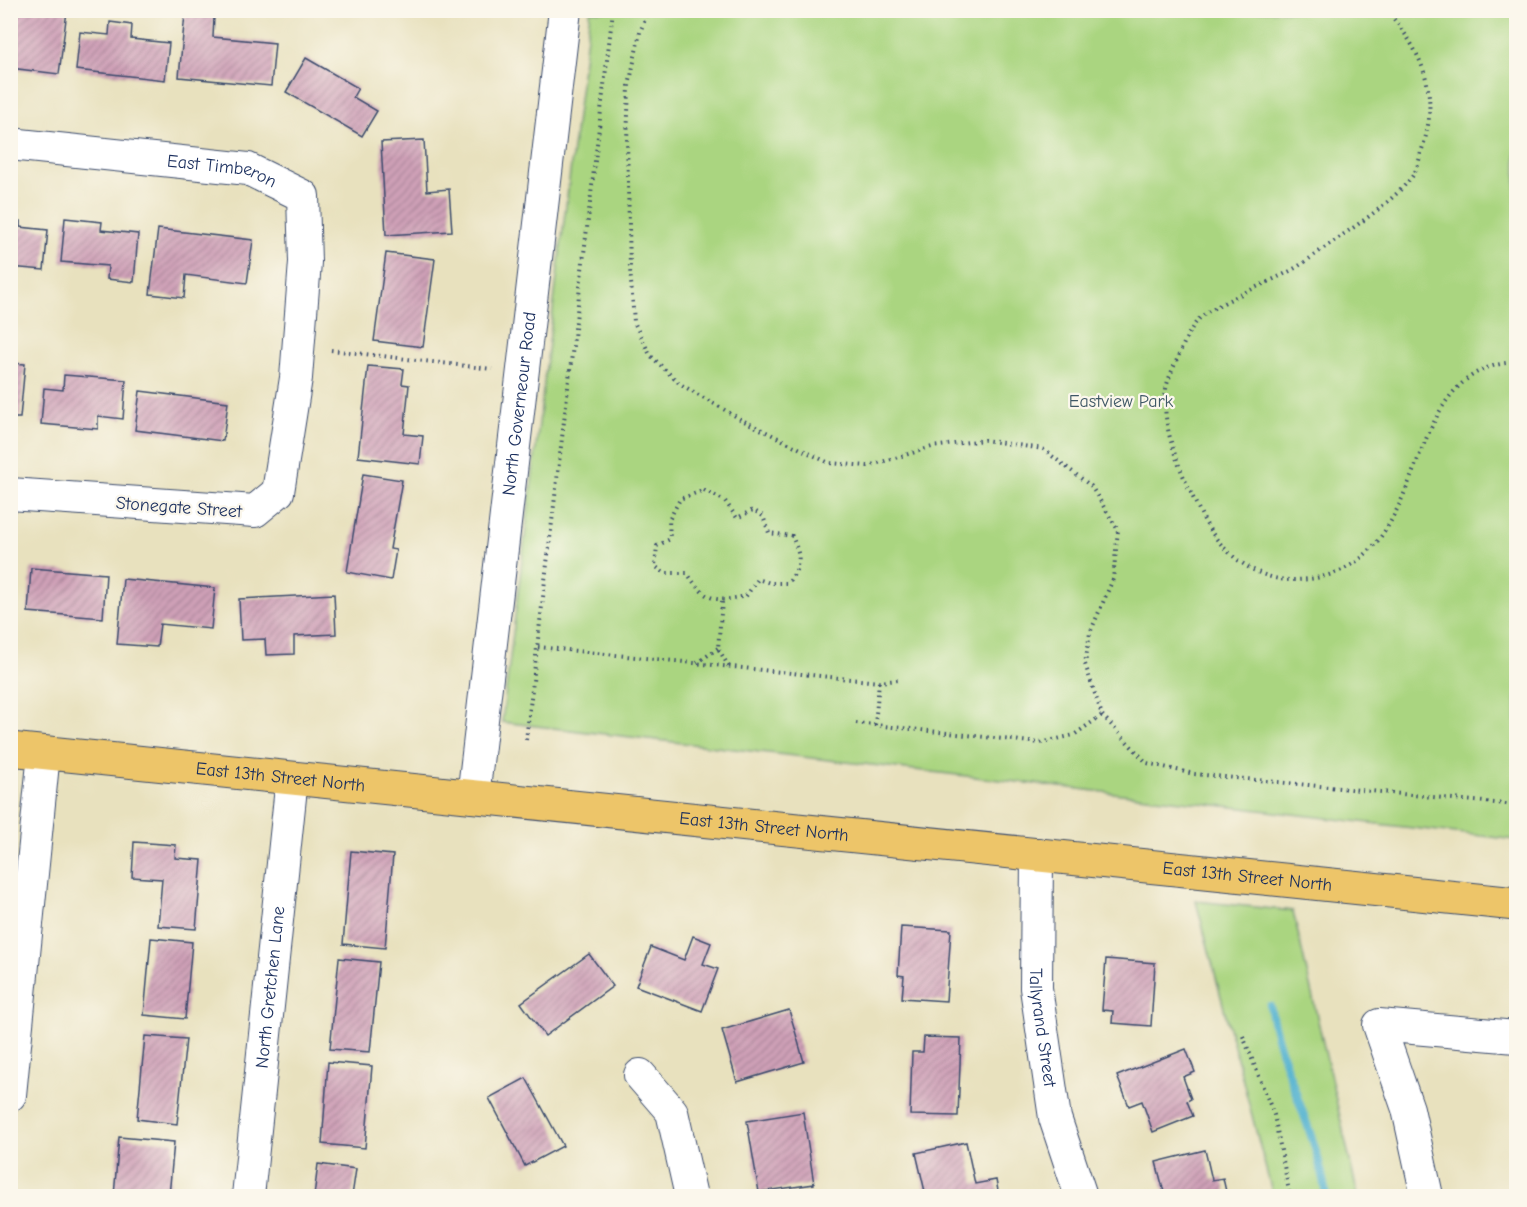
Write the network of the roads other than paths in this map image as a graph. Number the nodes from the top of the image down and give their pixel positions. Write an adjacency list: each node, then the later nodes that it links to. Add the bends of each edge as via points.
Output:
1 (565, 10): 8 (street, North Governeour Road)
2 (10, 144): 3 (street, East Timberon, via 248,169 303,196 305,262)
3 (300, 323): 4 (street, Stonegate Street, via 296,378 278,492 255,512)
4 (10, 494)
5 (10, 749): 6 (main road, East 13th Street North)
6 (44, 753): 7 (main road, East 13th Street North); 13 (street)
7 (292, 778): 8 (main road, East 13th Street North); 14 (street, North Gretchen Lane)
8 (473, 797): 9 (main road, East 13th Street North)
9 (1037, 854): 10 (main road, East 13th Street North); 16 (street, Tallyrand Street, via 1036,988 1055,1118)
10 (1516, 904)
11 (1516, 1037): 17 (street, via 1379,1025 1408,1109)
12 (640, 1075): 15 (street, via 672,1112)
13 (10, 1095)
14 (248, 1197)
15 (691, 1197)
16 (1081, 1197)
17 (1427, 1197)

